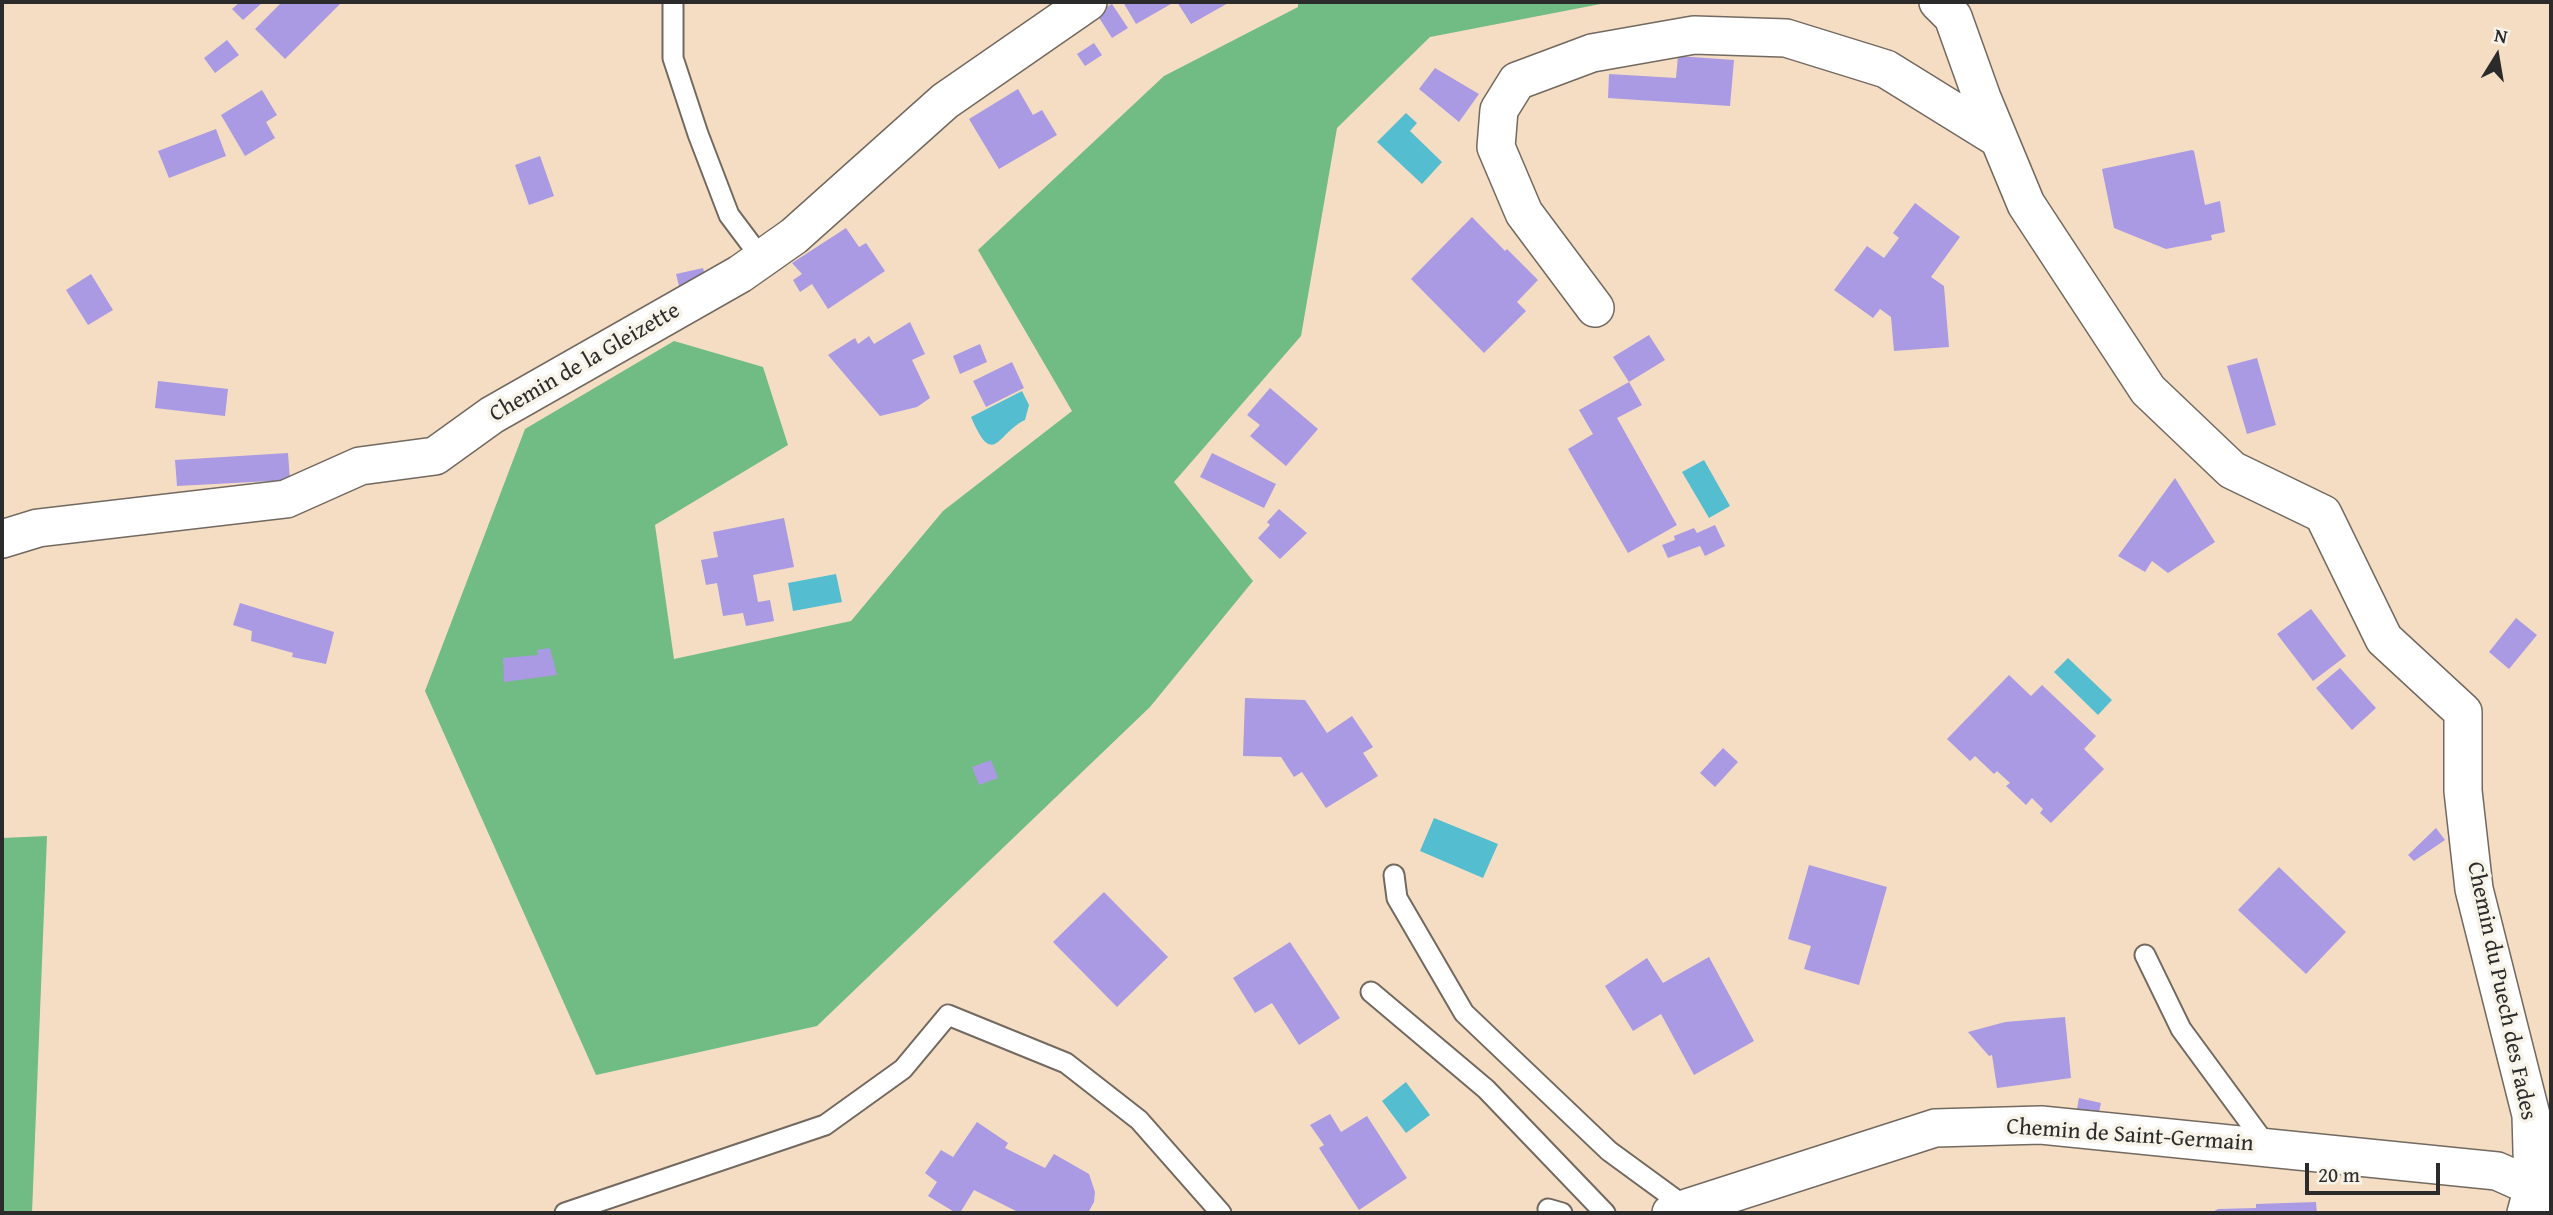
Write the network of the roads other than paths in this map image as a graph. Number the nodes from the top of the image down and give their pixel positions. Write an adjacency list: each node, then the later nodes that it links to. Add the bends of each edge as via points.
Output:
1 (673, 2): 5 (lane, via 673,58 698,134 729,215)
2 (1088, 2): 5 (street, Chemin de la Gleizette, via 945,101 794,236)
3 (1938, 2): 4 (street, Chemin du Puech des Fades, via 1953,17)
4 (1999, 139): 6 (street, via 1886,69 1786,38 1694,35 1591,52 1517,81 1499,110 1496,147 1524,213); 12 (street, Chemin du Puech des Fades, via 2026,204 2148,390 2232,470 2323,513 2384,639 2463,712 2463,791 2474,889 2531,1115)
5 (762, 259): 7 (street, Chemin de la Gleizette, via 492,415 435,456 360,466 286,499 38,527)
6 (1595, 308)
7 (2, 539)
8 (1394, 875): 13 (lane, via 1397,898 1464,1013)
9 (2145, 955): 11 (lane, via 2181,1029)
10 (1371, 992): 16 (lane, via 1486,1089)
11 (2267, 1146): 12 (street, Chemin de Saint-Germain, via 2497,1171); 13 (street, Chemin de Saint-Germain, via 2041,1125 1935,1128)
12 (2537, 1201)
13 (1679, 1211)
14 (565, 1213): 15 (lane, via 825,1125 903,1069 948,1015 1066,1063 1139,1120)
15 (1221, 1213)
16 (1605, 1213)

